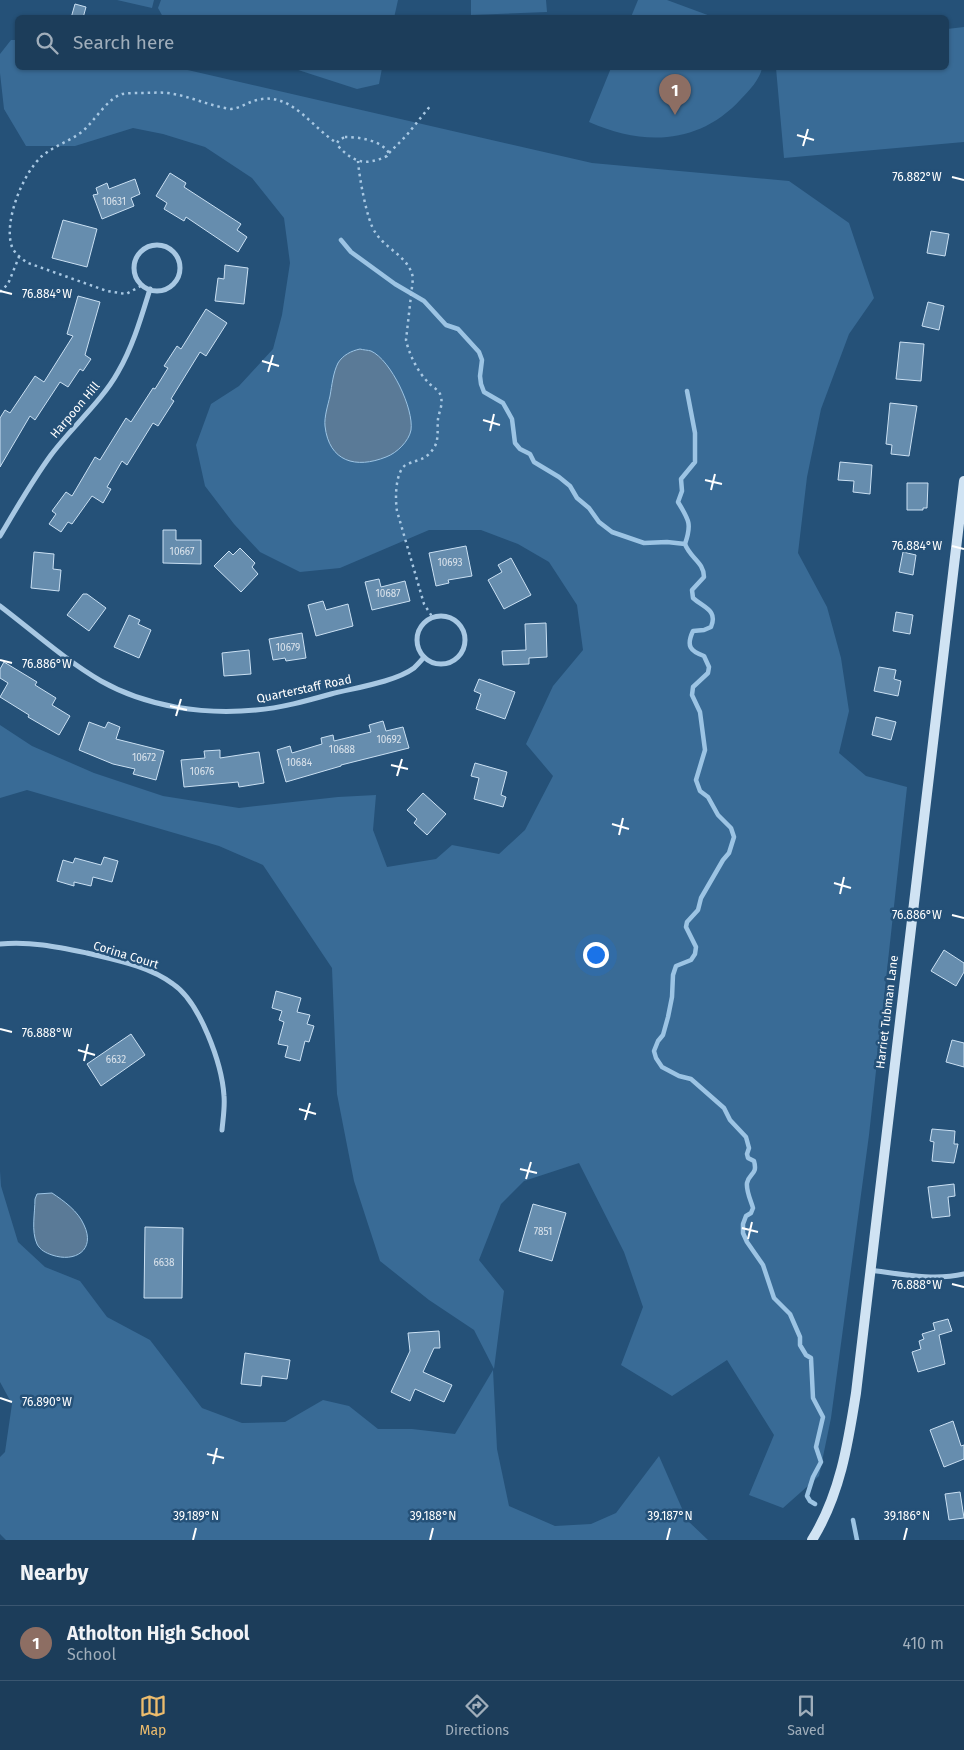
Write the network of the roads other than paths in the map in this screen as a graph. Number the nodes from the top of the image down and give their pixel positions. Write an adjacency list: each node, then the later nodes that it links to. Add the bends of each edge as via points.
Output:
1 (150, 289): 1 (street, via 138,280 135,261 144,249 160,245 175,253 180,269 173,284 166,289); 3 (street, Harpoon Hill, via 129,351 117,374 51,454)
2 (964, 481): 8 (street, Harriet Tubman Lane)
3 (0, 536)
4 (0, 606): 5 (street, Quarterstaff Road, via 77,666 102,681 144,699 200,710 256,710 299,703 399,677)
5 (424, 657): 5 (street, via 438,664 453,661 462,653 465,644 462,627 448,617 426,621 417,638)
6 (0, 944): 7 (street, Corina Court, via 50,945 146,970 175,985 196,1008 222,1077 225,1097)
7 (222, 1130)
8 (869, 1270): 9 (street, via 949,1278); 10 (street, Harriet Tubman Lane, via 848,1441 831,1503)
9 (964, 1274)
10 (812, 1540)

